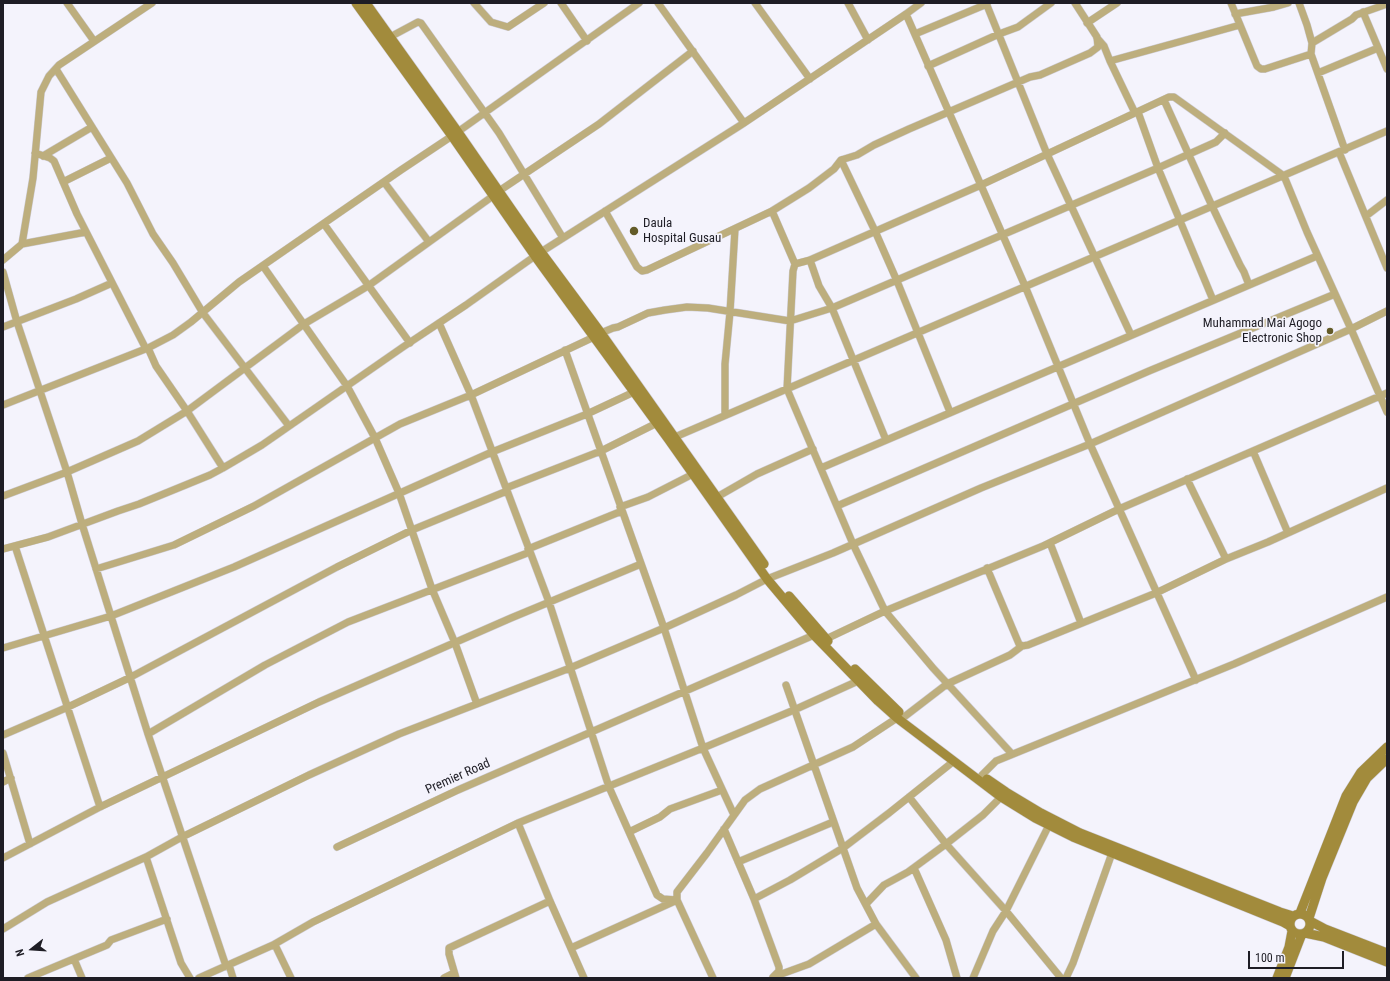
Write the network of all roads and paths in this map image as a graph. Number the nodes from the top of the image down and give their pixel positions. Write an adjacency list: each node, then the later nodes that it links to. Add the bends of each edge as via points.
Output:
1 (67, 3): 31 (street)
2 (152, 3): 31 (street)
3 (356, 3): 52 (street)
4 (366, 3): 28 (street)
5 (474, 3): 6 (street, via 491,22 508,27)
6 (544, 3)
7 (561, 3): 32 (street)
8 (639, 3): 32 (street)
9 (658, 3): 35 (street)
10 (755, 3): 42 (street)
11 (848, 3): 30 (street)
12 (920, 3): 22 (street)
13 (1051, 3): 27 (street, via 1018,27)
14 (1075, 3): 24 (street)
15 (1117, 3): 24 (street)
16 (1231, 3): 23 (street)
17 (1288, 3): 23 (street)
18 (1299, 3): 33 (street)
19 (986, 4): 26 (street); 27 (street)
20 (1387, 4): 21 (street)
21 (1363, 12): 33 (street); 34 (street)
22 (906, 14): 26 (street); 30 (street)
23 (1235, 14): 25 (street)
24 (1087, 23): 29 (street)
25 (1240, 25): 36 (street, via 1257,66 1261,69); 37 (street)
26 (915, 34): 38 (street)
27 (999, 34): 38 (street); 43 (street)
28 (390, 37): 45 (street, via 418,22 421,23); 52 (street)
29 (1097, 37): 37 (street); 43 (street, via 1098,47 1090,53)
30 (868, 40): 42 (street)
31 (94, 41): 39 (street)
32 (587, 41): 45 (street)
33 (1312, 43): 36 (street)
34 (1378, 48): 40 (street); 41 (street)
35 (693, 51): 48 (street); 61 (street, via 599,124)
36 (1311, 54): 41 (street)
37 (1110, 61): 47 (street)
38 (928, 66): 46 (street)
39 (56, 69): 49 (street); 54 (street, via 49,76 41,92)
40 (1387, 69)
41 (1318, 73): 53 (street)
42 (810, 79): 48 (street)
43 (1018, 82): 46 (street); 55 (street)
44 (1164, 100): 47 (street); 51 (street, via 1174,97); 56 (street)
45 (485, 113): 52 (street); 61 (street)
46 (949, 113): 59 (street); 65 (street)
47 (1136, 113): 55 (street); 60 (street)
48 (744, 123): 70 (street)
49 (92, 127): 57 (street); 58 (street)
50 (1387, 131): 53 (street)
51 (1225, 133): 56 (street, via 1216,142); 62 (street)
52 (455, 134): 64 (street); 66 (street)
53 (1342, 151): 62 (street); 72 (street)
54 (35, 153): 57 (street); 81 (street)
55 (1047, 154): 65 (street); 68 (street)
56 (1189, 154): 60 (street); 69 (street)
57 (43, 156): 63 (street, via 54,161)
58 (111, 158): 63 (street); 101 (street, via 153,234)
59 (841, 160): 71 (street, via 834,169 809,188); 76 (street)
60 (1158, 168): 68 (street); 73 (street)
61 (523, 174): 66 (street); 79 (street)
62 (1284, 176): 69 (street); 84 (street)
63 (63, 182): 77 (street)
64 (384, 182): 74 (street); 80 (street)
65 (981, 185): 76 (street); 78 (street)
66 (496, 194): 80 (street); 82 (street)
67 (1387, 200): 72 (street)
68 (1071, 206): 78 (street); 83 (street)
69 (1212, 206): 73 (street); 93 (street)
70 (605, 211): 75 (street, via 642,271); 79 (street)
71 (772, 211): 75 (street); 87 (street)
72 (1366, 216): 88 (street)
73 (1180, 220): 83 (street); 97 (street)
74 (324, 224): 89 (street); 94 (street)
75 (734, 230): 100 (street)
76 (876, 231): 86 (street); 91 (street)
77 (86, 232): 81 (street); 92 (street)
78 (1002, 234): 91 (street); 95 (street)
79 (562, 238): 82 (street)
80 (429, 242): 94 (street)
81 (22, 244): 85 (street)
82 (538, 254): 104 (street); 109 (street)
83 (1095, 256): 95 (street); 110 (street)
84 (1317, 256): 93 (street); 96 (street)
85 (3, 260)
86 (810, 260): 87 (street); 98 (street, via 819,286)
87 (796, 264): 102 (street, via 793,271)
88 (1386, 265)
89 (264, 266): 101 (street, via 239,282); 105 (street)
90 (3, 272): 103 (street)
91 (897, 281): 98 (street); 108 (street)
92 (112, 283): 103 (street); 112 (street)
93 (1249, 285): 97 (street)
94 (368, 286): 105 (street); 111 (street)
95 (1025, 286): 108 (street); 115 (street)
96 (1334, 294): 107 (street); 125 (street)
97 (1214, 300): 110 (street)
98 (832, 308): 102 (street); 114 (street)
99 (1387, 311): 107 (street)
100 (730, 312): 102 (street); 109 (street, via 688,307 665,310 648,313); 130 (street, via 725,364)
101 (202, 313): 112 (street, via 173,335); 116 (street)
102 (790, 321): 118 (street)
103 (17, 322): 106 (street); 119 (street)
104 (439, 323): 111 (street); 122 (street)
105 (304, 324): 116 (street); 117 (street)
106 (3, 327)
107 (1351, 329): 123 (street); 136 (street)
108 (918, 333): 114 (street); 127 (street)
109 (598, 335): 113 (street); 120 (street); 133 (street)
110 (1131, 335): 115 (street)
111 (410, 343): 117 (street)
112 (147, 348): 119 (street); 126 (street, via 156,366)
113 (565, 350): 122 (street); 129 (street)
114 (852, 361): 118 (street); 135 (street)
115 (1058, 367): 125 (street); 127 (street)
116 (245, 368): 126 (street); 132 (street)
117 (347, 386): 132 (street); 134 (street)
118 (787, 389): 130 (street); 137 (street)
119 (41, 390): 124 (street); 143 (street)
120 (634, 392): 129 (street); 131 (street)
121 (1387, 393): 123 (street)
122 (471, 395): 134 (street, via 400,424); 140 (street)
123 (1380, 396): 128 (street); 139 (street)
124 (3, 405)
125 (1073, 405): 136 (street); 151 (street)
126 (187, 411): 141 (street); 143 (street, via 138,441)
127 (950, 412): 135 (street)
128 (1387, 412)
129 (587, 414): 138 (street); 140 (street)
130 (725, 414): 133 (street)
131 (657, 423): 138 (street); 144 (street)
132 (290, 426): 141 (street)
133 (675, 437): 150 (street)
134 (375, 438): 148 (street); 165 (street, via 254,506 174,545)
135 (886, 440): 142 (street)
136 (1090, 444): 153 (street); 158 (street)
137 (813, 448): 142 (street); 150 (street, via 757,474)
138 (601, 451): 147 (street); 152 (street)
139 (1253, 451): 145 (street); 156 (street)
140 (492, 452): 147 (street); 148 (street)
141 (223, 468): 154 (street, via 139,504)
142 (821, 468): 151 (street)
143 (67, 472): 149 (street); 154 (street)
144 (693, 474): 152 (street); 166 (street)
145 (1187, 479): 153 (street); 162 (street)
146 (1387, 488): 156 (street)
147 (506, 490): 155 (street); 161 (street)
148 (399, 493): 155 (street); 172 (street, via 234,567)
149 (3, 496)
150 (717, 497): 166 (street)
151 (837, 506): 158 (street)
152 (621, 509): 161 (street); 163 (street)
153 (1119, 509): 157 (street); 168 (street)
154 (82, 524): 159 (street); 165 (street)
155 (412, 530): 167 (street); 182 (street, via 338,566)
156 (1288, 533): 162 (street)
157 (1050, 542): 164 (street); 173 (street)
158 (853, 544): 166 (street); 171 (street)
159 (15, 546): 160 (street); 175 (street)
160 (3, 549)
161 (529, 550): 167 (street); 170 (street)
162 (1226, 559): 168 (street)
163 (641, 564): 170 (street); 174 (street)
164 (987, 568): 171 (street); 179 (street)
165 (96, 569): 172 (street)
166 (770, 578): 174 (street); 176 (street); 177 (street)
167 (432, 588): 178 (street); 193 (street, via 348,622 265,665)
168 (1156, 593): 173 (street); 184 (street)
169 (1387, 598): 184 (street)
170 (549, 602): 178 (street); 181 (street)
171 (885, 611): 177 (street); 185 (street)
172 (111, 616): 175 (street); 182 (street)
173 (1081, 623): 179 (street)
174 (664, 628): 181 (street); 187 (street)
175 (44, 635): 180 (street); 189 (street)
176 (814, 635): 183 (street); 187 (street, Premier Road)
177 (826, 639): 191 (street)
178 (455, 644): 188 (street); 203 (street, via 318,702)
179 (1022, 646): 185 (street, via 1010,655)
180 (3, 648)
181 (570, 668): 188 (street); 192 (street)
182 (129, 678): 189 (street); 193 (street)
183 (858, 680): 190 (street); 191 (street)
184 (1196, 680): 198 (street)
185 (948, 684): 191 (street); 198 (street)
186 (786, 685): 190 (street)
187 (685, 691): 192 (street, Premier Road); 196 (street)
188 (477, 704): 217 (street, via 399,734)
189 (68, 707): 194 (street); 210 (street)
190 (794, 710): 196 (street); 201 (street)
191 (901, 717): 200 (street); 201 (street, via 853,747); 202 (street)
192 (591, 732): 206 (street); 220 (street, Premier Road, via 458,790)
193 (148, 734): 203 (street)
194 (3, 735)
195 (1387, 747): 232 (street, via 1361,772 1346,796)
196 (703, 748): 206 (street); 207 (street)
197 (3, 753): 204 (street)
198 (1012, 754): 202 (street, via 996,761)
199 (1387, 759): 234 (street, via 1367,778 1353,802 1322,878)
200 (954, 761): 208 (street); 209 (street)
201 (813, 766): 211 (street, via 760,789 745,800); 212 (street)
202 (982, 775): 232 (street, via 1029,806 1080,833 1280,912)
203 (162, 777): 210 (street); 217 (street)
204 (11, 778): 205 (street); 218 (street)
205 (3, 782)
206 (609, 787): 213 (street); 216 (street)
207 (722, 790): 211 (street); 216 (street, via 670,809 660,817)
208 (909, 797): 219 (street); 221 (street)
209 (1001, 797): 214 (street); 219 (street, via 994,806)
210 (100, 807): 218 (street)
211 (734, 815): 215 (street)
212 (833, 822): 221 (street); 225 (street)
213 (518, 823): 229 (street); 239 (street, via 313,922)
214 (1049, 825): 222 (street); 231 (street)
215 (724, 829): 225 (street); 228 (street, via 677,892)
216 (629, 832): 228 (street, via 657,895 663,899)
217 (182, 837): 223 (street); 244 (street)
218 (30, 844): 224 (street)
219 (946, 844): 226 (street); 231 (street)
220 (337, 847)
221 (842, 848): 227 (street); 230 (street)
222 (1112, 853): 237 (street, via 1283,922); 261 (street, via 1074,963)
223 (146, 857): 233 (street); 236 (street, via 47,902)
224 (3, 858)
225 (738, 862): 227 (street)
226 (914, 868): 230 (street, via 884,885); 258 (street, via 946,940)
227 (754, 899): 247 (street, via 779,967)
228 (677, 900): 240 (street); 256 (street)
229 (550, 901): 240 (street); 246 (street, via 450,948 449,954)
230 (866, 904): 235 (street)
231 (1006, 911): 259 (street, via 993,931); 260 (street)
232 (1296, 915): 234 (street, via 1303,914); 237 (street, via 1290,922)
233 (166, 919): 242 (street, via 111,940 107,945); 250 (street, via 181,963)
234 (1309, 920): 238 (street, via 1310,928); 241 (street, via 1325,929)
235 (876, 924): 247 (street, via 809,964); 257 (street)
236 (3, 929)
237 (1291, 929): 238 (street, via 1298,934); 262 (street, via 1289,947)
238 (1304, 934): 243 (street, via 1324,937); 263 (street)
239 (273, 945): 244 (street); 253 (street)
240 (571, 948): 255 (street)
241 (1387, 953)
242 (74, 959): 245 (street); 249 (street)
243 (1387, 962)
244 (227, 965): 251 (street); 252 (street)
245 (42, 975): 248 (street)
246 (455, 976): 254 (street)
247 (774, 977)
248 (28, 978)
249 (82, 978)
250 (190, 978)
251 (199, 978)
252 (233, 978)
253 (291, 978)
254 (444, 978)
255 (584, 978)
256 (713, 978)
257 (916, 978)
258 (957, 978)
259 (973, 978)
260 (1060, 978)
261 (1066, 978)
262 (1277, 978)
263 (1285, 978)

